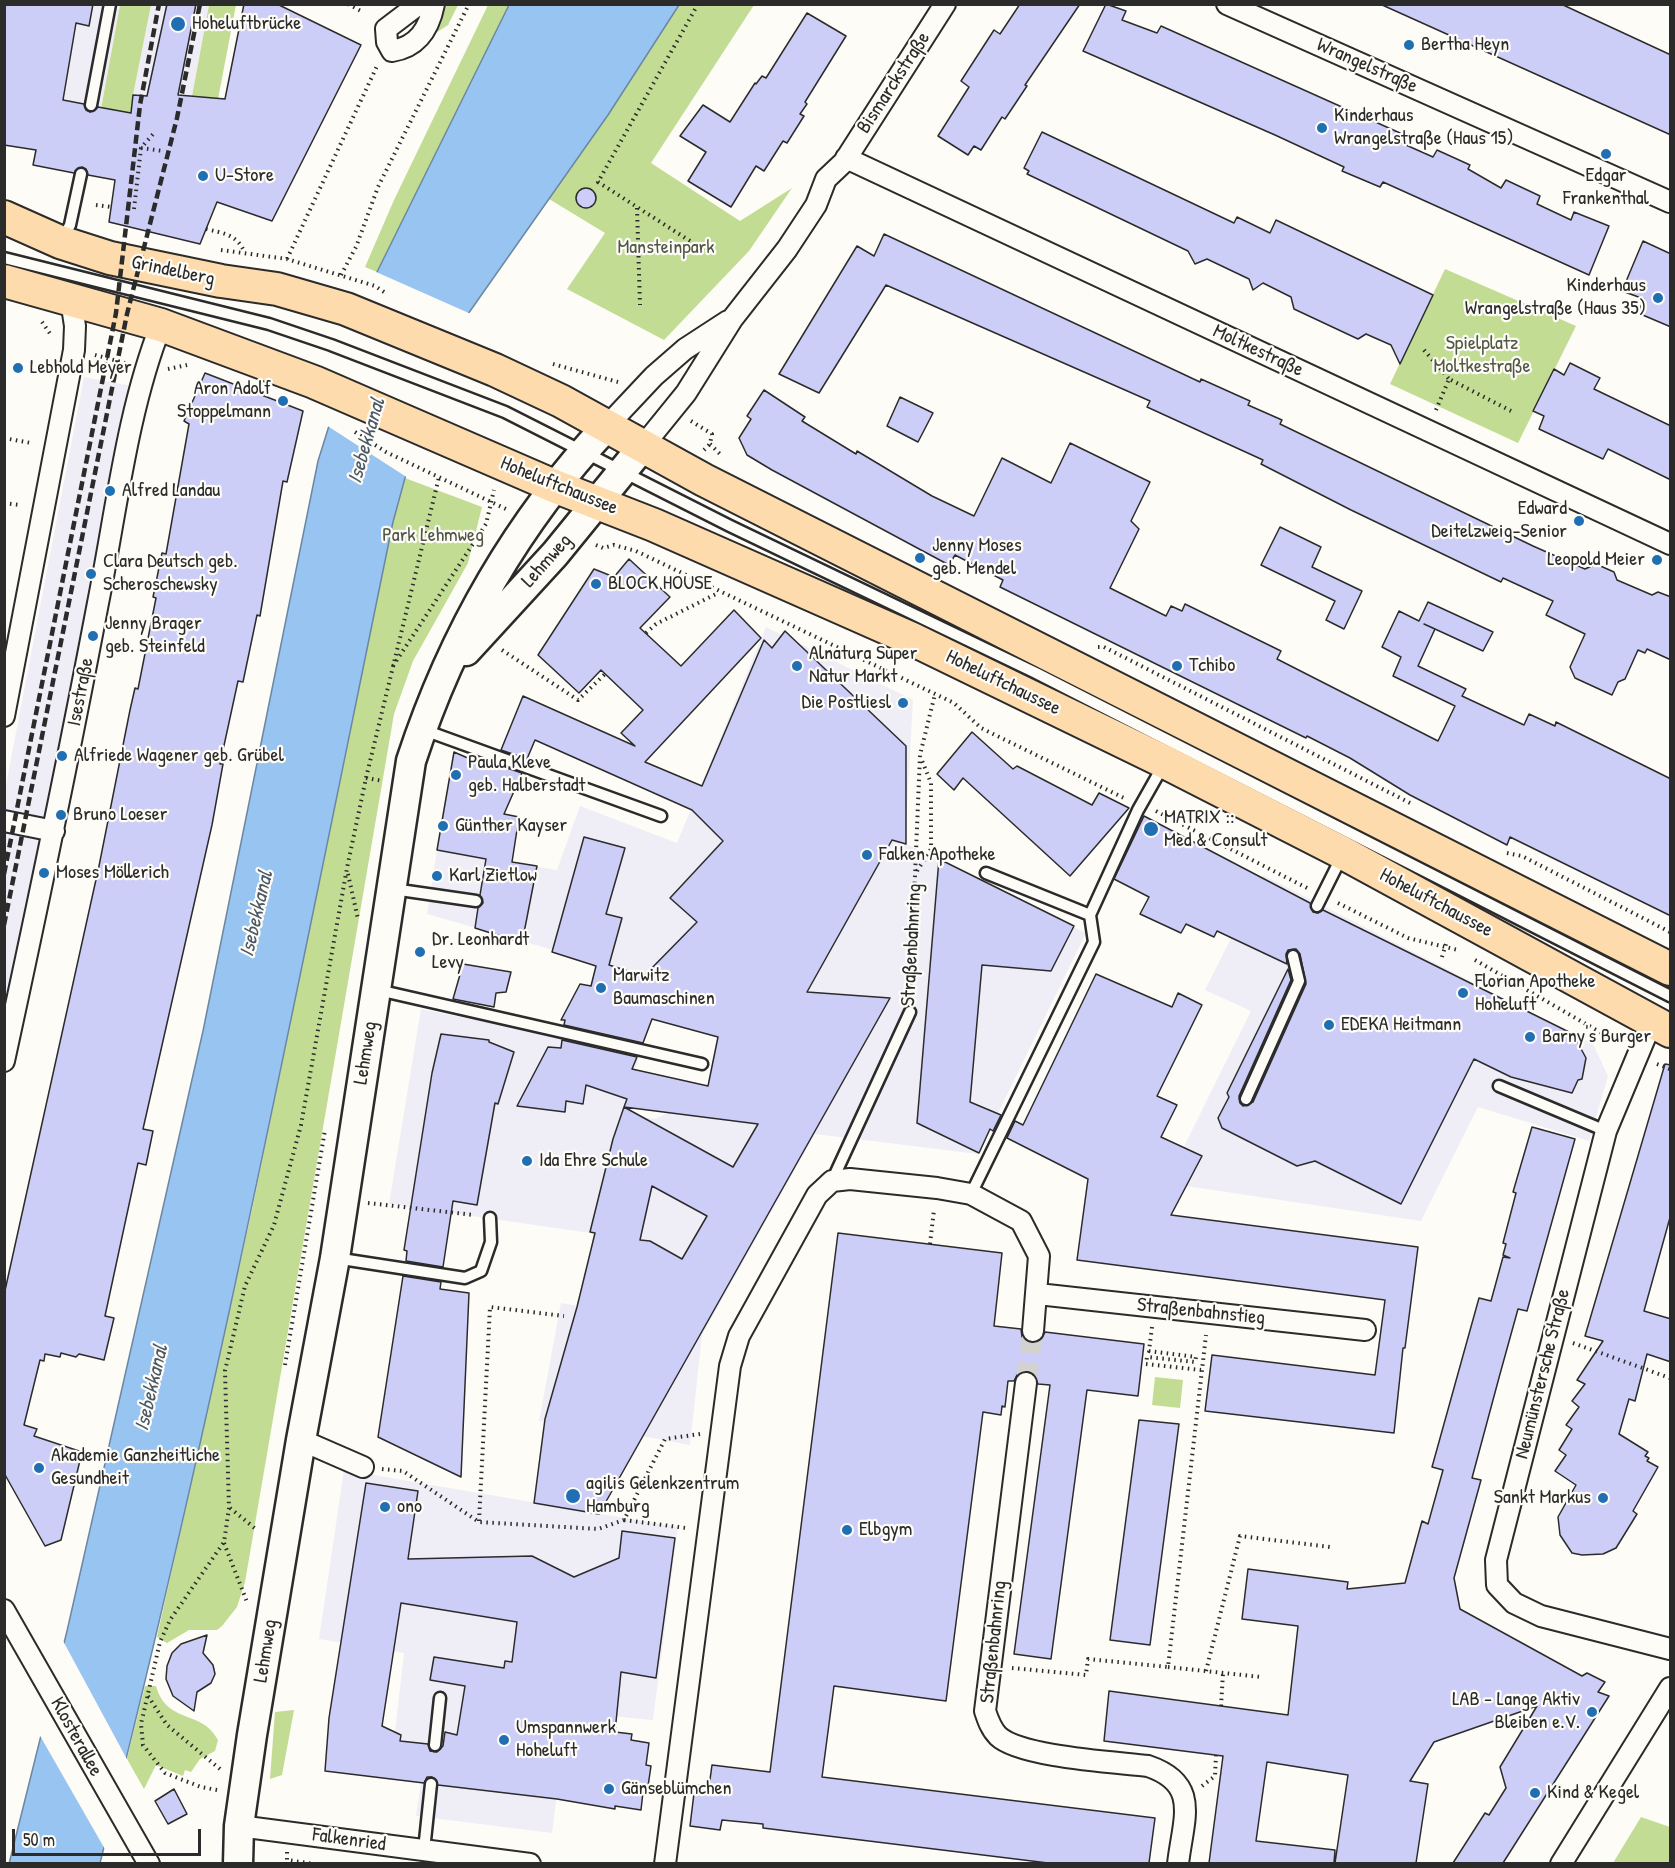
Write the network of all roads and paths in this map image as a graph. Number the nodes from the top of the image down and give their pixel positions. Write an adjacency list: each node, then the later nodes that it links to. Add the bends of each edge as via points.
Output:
1 (110, 4): 11 (lane)
2 (348, 4): 9 (path)
3 (419, 4): 10 (street, via 386,29)
4 (434, 4): 10 (street, via 416,42 406,49)
5 (469, 4): 29 (path, via 378,187)
6 (699, 4): 20 (path, via 597,182)
7 (945, 4): 15 (street, Bismarckstraße)
8 (1227, 4): 17 (street, Wrangelstraße)
9 (361, 11)
10 (392, 51): 28 (path, via 379,63)
11 (91, 105)
12 (154, 133): 13 (path)
13 (141, 148): 14 (path); 21 (path)
14 (163, 152)
15 (845, 160): 34 (street, Bismarckstraße, via 826,178 816,205 775,267); 63 (street, Moltkestraße)
16 (81, 174): 24 (lane, via 70,225)
17 (1671, 202)
18 (96, 205): 19 (path)
19 (111, 207)
20 (637, 208): 25 (path); 32 (path)
21 (134, 209)
22 (4, 217): 24 (main road, Grindelberg)
23 (206, 229): 26 (path, via 232,236)
24 (60, 243): 46 (main road, Grindelberg, via 148,266 277,289 346,309 473,361)
25 (704, 250)
26 (244, 251)
27 (4, 258): 50 (lane, via 212,308 330,345 459,392)
28 (287, 259)
29 (341, 275)
30 (4, 281): 31 (main road)
31 (71, 300): 35 (main road); 71 (street, via 74,350)
32 (640, 305)
33 (33, 315): 36 (path)
34 (733, 318): 46 (street, Bismarckstraße, via 685,349); 49 (street, Bismarckstraße, via 686,393)
35 (161, 325): 55 (main road, Hoheluftchaussee, via 314,382); 78 (street, Isestraße, via 129,444)
36 (59, 343)
37 (1424, 350): 41 (path)
38 (84, 353): 40 (path)
39 (543, 360): 42 (path)
40 (128, 364)
41 (1449, 379): 43 (path); 44 (path)
42 (623, 384)
43 (1436, 410)
44 (1511, 411)
45 (694, 422): 51 (path, via 712,434)
46 (607, 426): 49 (main road); 50 (street, Lehmweg)
47 (4, 438): 48 (path)
48 (31, 443)
49 (643, 446): 52 (street, Lehmweg); 90 (main road)
50 (585, 450): 52 (lane); 55 (street, Lehmweg)
51 (702, 453)
52 (623, 470): 57 (street, Lehmweg); 92 (lane, via 730,526 1036,673)
53 (425, 471): 54 (path)
54 (439, 477): 59 (path); 67 (path)
55 (554, 486): 57 (main road, Hoheluftchaussee); 68 (street, Lehmweg, via 498,568)
56 (495, 489): 59 (path)
57 (597, 502): 66 (street, Lehmweg); 74 (main road, Hoheluftchaussee, via 912,639)
58 (4, 503): 60 (path)
59 (492, 503): 61 (path); 67 (path, via 486,524)
60 (19, 506)
61 (506, 509)
62 (589, 542): 64 (path, via 603,548 614,545 636,551)
63 (1671, 544)
64 (719, 593): 65 (path, via 656,624); 70 (path)
65 (646, 633)
66 (480, 635): 68 (street, Lehmweg); 69 (path, via 578,700)
67 (391, 669): 80 (path)
68 (447, 673): 72 (street, Lehmweg)
69 (605, 674)
70 (935, 694): 73 (path, Straßenbahnring); 75 (path, via 954,703 981,728 1121,798)
71 (4, 716)
72 (421, 729): 76 (lane); 83 (street, Lehmweg, via 406,785)
73 (920, 755): 81 (path, Straßenbahnring); 81 (path, via 931,783 931,849)
74 (1165, 762): 75 (lane); 79 (main road, Hoheluftchaussee)
75 (1141, 804): 84 (path); 87 (lane)
76 (661, 816)
77 (4, 821): 78 (street)
78 (54, 831): 96 (street, Isestraße)
79 (1343, 853): 84 (lane); 94 (main road, Hoheluftchaussee)
80 (347, 868): 88 (path); 124 (path, via 301,1125 274,1225 245,1286 225,1371)
81 (916, 873): 93 (path, Straßenbahnring)
82 (986, 873): 87 (lane)
83 (391, 888): 85 (lane); 91 (street, Lehmweg)
84 (1322, 895): 86 (lane); 95 (path, via 1408,938 1456,949)
85 (476, 902)
86 (1317, 906)
87 (1090, 915): 104 (lane, via 1094,942)
88 (358, 924)
89 (1293, 956): 99 (lane, via 1299,981)
90 (1671, 969)
91 (375, 989): 97 (lane); 105 (street, Lehmweg)
92 (1671, 996)
93 (910, 1012): 102 (lane, Straßenbahnring)
94 (1661, 1026): 101 (street, Neumünstersche Straße)
95 (1621, 1045)
96 (4, 1061)
97 (702, 1064)
98 (1499, 1086): 101 (lane)
99 (1246, 1099)
100 (326, 1127): 117 (path)
101 (1606, 1131): 114 (street, Neumünstersche Straße)
102 (832, 1181): 103 (street, via 850,1179); 120 (street, Straßenbahnring, via 817,1196 739,1336 730,1366)
103 (937, 1188): 104 (street); 107 (path)
104 (971, 1194): 109 (street, via 1021,1221 1039,1256)
105 (343, 1201): 106 (path); 108 (street, Lehmweg)
106 (490, 1218): 108 (lane, via 491,1242 481,1271 465,1278)
107 (930, 1245)
108 (335, 1258): 121 (street, Lehmweg)
109 (1038, 1293): 110 (street, Straßenbahnstieg); 113 (street)
110 (1154, 1307): 112 (street, Straßenbahnstieg); 116 (path, via 1149,1351 1196,1357 1195,1362 1147,1357 1146,1364)
111 (564, 1316): 127 (path, via 490,1307)
112 (1365, 1330)
113 (1033, 1331)
114 (1553, 1335): 118 (path); 133 (street, Neumünstersche Straße, via 1496,1560 1497,1586 1514,1603 1541,1616)
115 (1203, 1351): 116 (path)
116 (1201, 1370): 135 (path)
117 (284, 1372)
118 (1671, 1378)
119 (1026, 1383): 134 (street, Straßenbahnring)
120 (722, 1431): 126 (path, via 665,1439); 128 (street, Straßenbahnring)
121 (301, 1440): 122 (street); 149 (street, Lehmweg)
122 (363, 1467)
123 (403, 1471): 127 (path)
124 (229, 1508): 125 (path, via 257,1531); 129 (path)
125 (259, 1520)
126 (624, 1520): 127 (path, via 598,1529); 128 (path)
127 (479, 1522)
128 (710, 1531): 156 (street, Straßenbahnring)
129 (224, 1542): 131 (path); 140 (path, via 170,1620 160,1642)
130 (1330, 1547): 136 (path, via 1240,1536)
131 (247, 1602)
132 (4, 1610): 152 (street, Klosterallee)
133 (1671, 1649)
134 (989, 1666): 135 (path, via 1086,1675 1088,1659); 148 (street, Straßenbahnring, via 985,1711 999,1737 1023,1749 1158,1769 1180,1785)
135 (1168, 1667): 136 (path)
136 (1206, 1671): 137 (path)
137 (1223, 1673): 138 (path); 142 (path)
138 (1261, 1677)
139 (1671, 1688): 158 (street)
140 (148, 1696): 145 (path, via 167,1725); 147 (path, via 141,1724 142,1745 165,1773)
141 (440, 1698): 143 (lane)
142 (1221, 1706)
143 (435, 1745)
144 (1216, 1755): 148 (path, via 1215,1776)
145 (220, 1769)
146 (431, 1784): 150 (lane)
147 (217, 1790)
148 (1185, 1800): 157 (street)
149 (239, 1826): 150 (street, Falkenried); 153 (street, Lehmweg)
150 (424, 1850): 155 (street, Falkenried)
151 (287, 1860): 154 (path)
152 (149, 1863)
153 (237, 1863)
154 (314, 1863)
155 (530, 1863)
156 (666, 1863)
157 (1178, 1863)
158 (1561, 1863)

